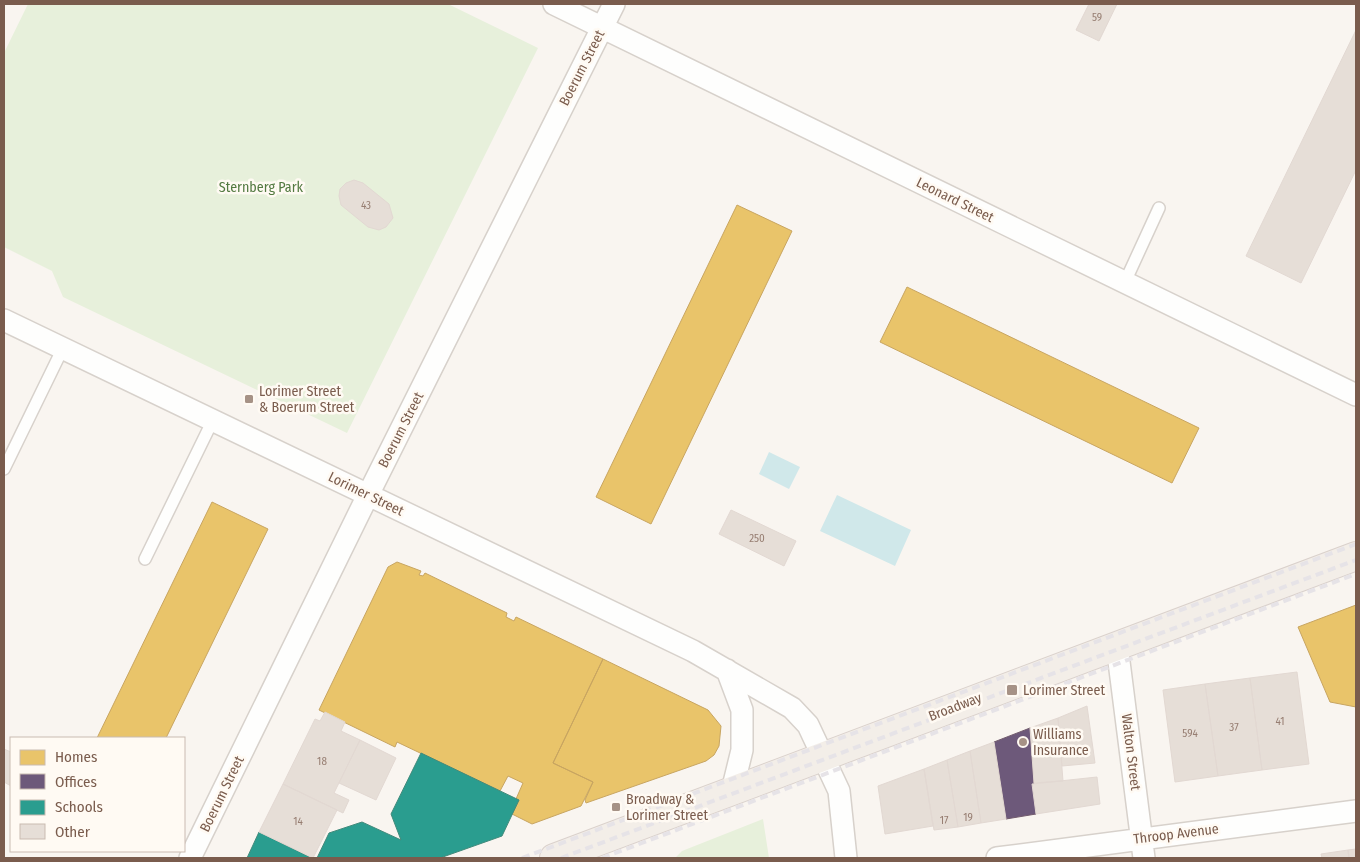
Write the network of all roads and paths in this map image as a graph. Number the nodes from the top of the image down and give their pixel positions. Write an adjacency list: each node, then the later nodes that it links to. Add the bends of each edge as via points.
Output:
1 (554, 4): 3 (street, Leonard Street)
2 (614, 4): 3 (street, Boerum Street)
3 (602, 27): 5 (street, Leonard Street); 11 (street, Boerum Street)
4 (1159, 208): 5 (lane)
5 (1125, 282): 8 (street, Leonard Street)
6 (4, 320): 7 (street, Lorimer Street)
7 (64, 348): 9 (street, Lorimer Street); 10 (lane)
8 (1356, 395)
9 (213, 420): 11 (street, Lorimer Street); 13 (lane)
10 (4, 469)
11 (368, 496): 15 (street, Lorimer Street, via 693,650); 21 (street, Boerum Street)
12 (1356, 556): 14 (main road, Broadway)
13 (145, 559)
14 (1117, 646): 16 (main road, Broadway); 19 (street, Walton Street)
15 (727, 670): 16 (street, Lorimer Street, via 792,708 808,725); 17 (street, via 742,710 742,750)
16 (823, 757): 17 (main road, Broadway); 23 (street, Lorimer Street, via 839,791)
17 (732, 791): 20 (main road, Broadway)
18 (1356, 811): 19 (street, Throop Avenue)
19 (1143, 848): 24 (street, Throop Avenue)
20 (592, 852): 22 (main road, Broadway)
21 (190, 858)
22 (554, 858)
23 (846, 858)
24 (997, 858)

